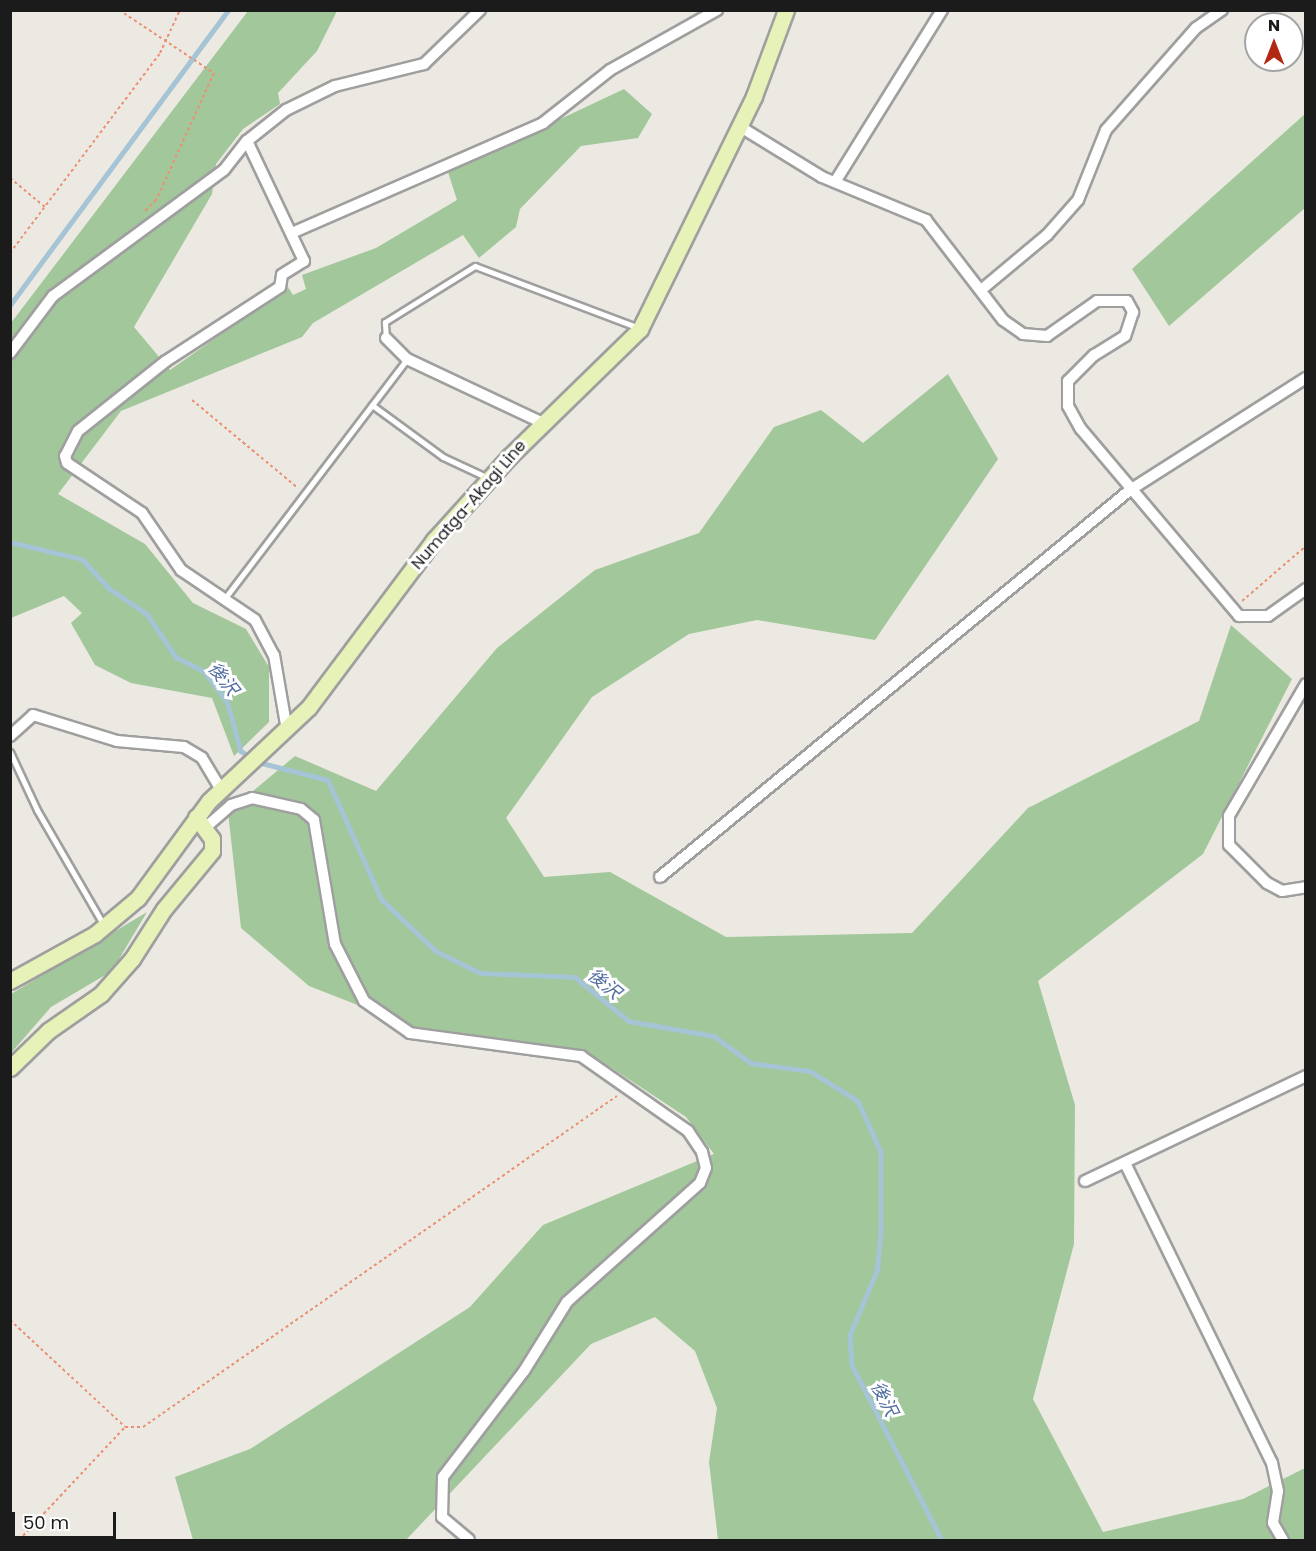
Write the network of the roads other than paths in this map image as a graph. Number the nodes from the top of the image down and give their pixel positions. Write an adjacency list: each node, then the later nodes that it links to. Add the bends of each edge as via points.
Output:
1 (480, 10): 7 (street, via 424,64 335,86 286,110)
2 (717, 10): 9 (street, via 610,70 543,123)
3 (786, 10): 6 (main road, Numatga-Akagi Line)
4 (942, 10): 8 (street)
5 (1222, 10): 10 (street, via 1196,28 1106,130 1078,200 1047,236)
6 (739, 126): 8 (street); 11 (main road, Numatga-Akagi Line)
7 (247, 141): 9 (street); 13 (street, via 224,170 53,296)
8 (835, 182): 10 (street, via 926,220)
9 (294, 232): 21 (street, via 304,261 282,275 280,287 166,361 78,431 65,456 67,463 142,513 181,570)
10 (981, 290): 19 (street, via 1003,320 1023,334 1047,336 1096,301 1127,301 1133,312 1130,328 1068,381 1068,406)
11 (640, 329): 12 (lane, via 475,266 385,322); 17 (main road, Numatga-Akagi Line)
12 (386, 338): 14 (street)
13 (10, 353)
14 (407, 359): 16 (lane); 17 (street)
15 (1305, 378): 19 (street)
16 (372, 405): 18 (lane, via 443,457); 21 (lane)
17 (543, 423): 18 (main road, Numatga-Akagi Line)
18 (489, 479): 23 (main road, Numatga-Akagi Line, via 435,540)
19 (1130, 489): 20 (street, via 1239,616 1268,616); 28 (street)
20 (1305, 589)
21 (225, 598): 23 (street, via 255,620 268,641)
22 (1305, 684): 29 (street, via 1229,816 1229,845 1267,883 1282,891)
23 (287, 730): 26 (main road, Numatga-Akagi Line)
24 (10, 736): 26 (street, via 33,715 117,741 184,747 202,758)
25 (10, 752): 30 (lane, via 37,810)
26 (222, 792): 27 (main road, Numatga-Akagi Line)
27 (201, 822): 30 (main road, Numatga-Akagi Line, via 138,898); 32 (main road, via 212,851 164,909 132,959 112,984 48,1031); 36 (street, via 252,798 301,809 314,820 329,915 347,975 364,1001 410,1033 582,1056 688,1131 706,1168 700,1183 567,1302 524,1371 443,1477 442,1518)
28 (660, 877)
29 (1305, 887)
30 (105, 926): 31 (main road, Numatga-Akagi Line)
31 (10, 981)
32 (10, 1068)
33 (1305, 1076): 34 (street)
34 (1125, 1163): 35 (street); 37 (street, via 1272,1463 1278,1491 1273,1523)
35 (1085, 1181)
36 (469, 1540)
37 (1283, 1540)

